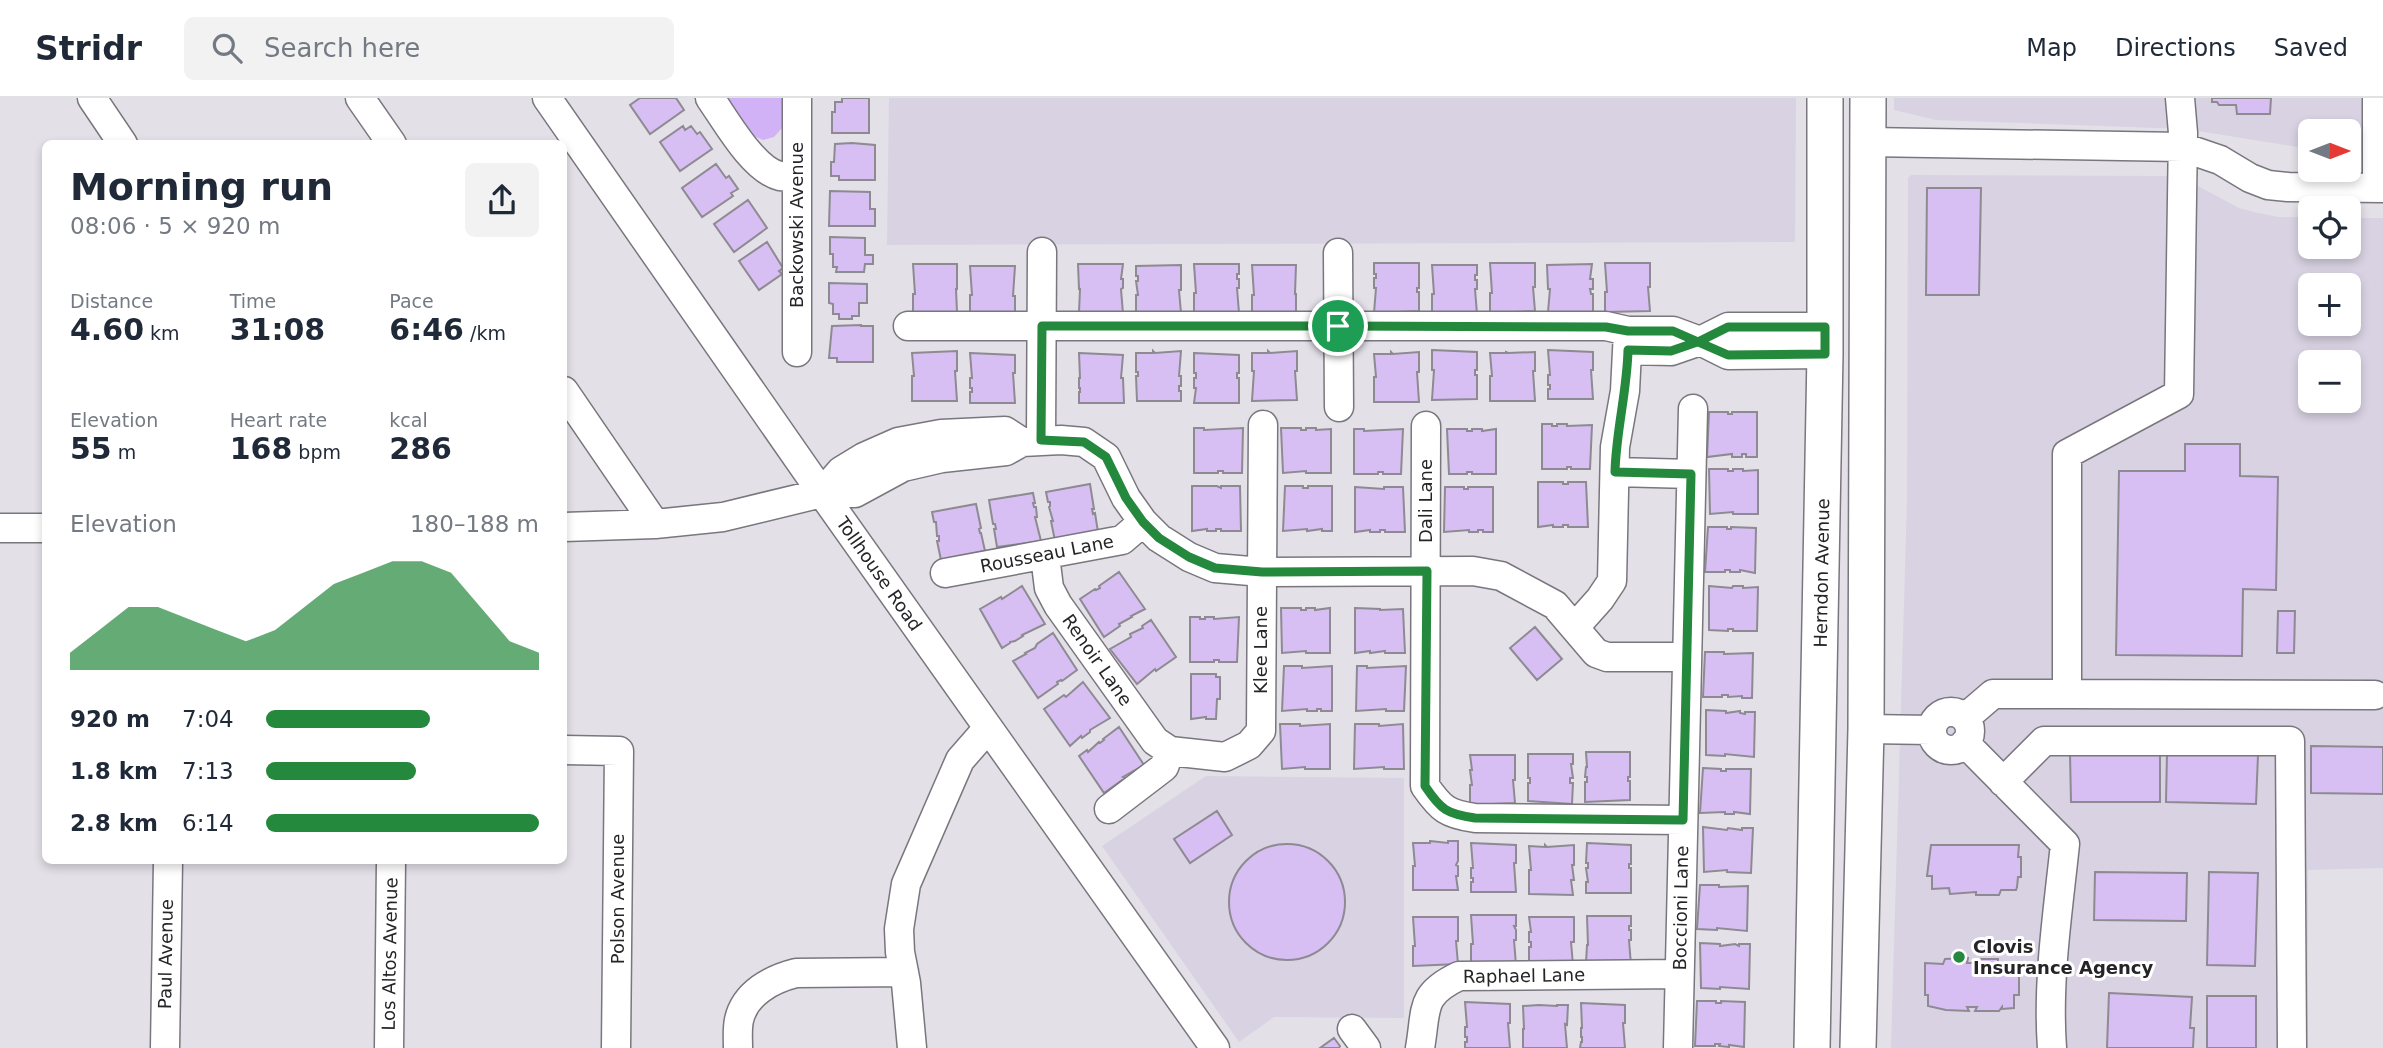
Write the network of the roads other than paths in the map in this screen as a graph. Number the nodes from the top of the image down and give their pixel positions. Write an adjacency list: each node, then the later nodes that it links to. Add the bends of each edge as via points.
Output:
1 (92, 98): 11 (street)
2 (360, 98): 12 (street)
3 (547, 98): 33 (street, Tollhouse Road)
4 (710, 98): 15 (street, via 763,167 778,176)
5 (797, 98): 15 (street, Backowski Avenue)
6 (1825, 98): 23 (main road, Herndon Avenue)
7 (1847, 98): 13 (main road, via 1849,129)
8 (1868, 98): 13 (main road)
9 (2180, 98): 14 (street)
10 (2377, 98): 16 (street)
11 (120, 140)
12 (389, 140)
13 (1867, 142): 14 (street); 45 (main road)
14 (2182, 146): 16 (street, via 2268,185); 46 (street, via 2179,394 2067,454)
15 (796, 176): 24 (street, Backowski Avenue)
16 (2380, 188)
17 (1042, 252): 20 (street)
18 (1338, 253): 21 (street)
19 (908, 326): 20 (street)
20 (1042, 326): 21 (street); 30 (street)
21 (1338, 326): 22 (street, via 1606,327); 26 (street)
22 (1628, 341): 23 (street, via 1673,331 1700,341 1728,327); 31 (street)
23 (1825, 341): 45 (main road, via 1837,334 1849,360 1847,519); 68 (main road, Herndon Avenue)
24 (797, 352)
25 (567, 395): 35 (street)
26 (1339, 407)
27 (1692, 409): 32 (street, Boccioni Lane)
28 (1263, 425): 41 (street, Klee Lane)
29 (1426, 426): 40 (street, Dali Lane)
30 (1032, 441): 33 (street, via 1005,431 957,445 855,492); 34 (street, via 1084,442 1106,457)
31 (1615, 472): 32 (street); 43 (street, via 1612,581)
32 (1691, 474): 44 (street, Boccioni Lane)
33 (822, 493): 35 (street, via 723,517); 48 (street, Tollhouse Road)
34 (1143, 522): 39 (street, Rousseau Lane, via 1122,540); 41 (street, via 1159,538 1215,568)
35 (655, 524): 36 (street)
36 (567, 527)
37 (0, 528): 38 (street)
38 (42, 528)
39 (1045, 556): 42 (street, Rousseau Lane); 52 (street, Renoir Lane, via 1049,587 1058,605 1155,741)
40 (1427, 571): 41 (street); 43 (street, via 1502,576 1555,605); 55 (street, Dali Lane, via 1425,786 1438,806 1475,818)
41 (1262, 572): 52 (street, Klee Lane, via 1261,731 1249,745 1225,757)
42 (946, 573)
43 (1575, 627): 44 (street, via 1596,653 1607,657)
44 (1687, 657): 55 (street, Boccioni Lane)
45 (1867, 666): 49 (main road)
46 (2067, 694): 47 (street); 50 (street, via 1993,694)
47 (2375, 695)
48 (988, 728): 58 (street, via 960,760 906,884 900,929); 65 (street, Tollhouse Road)
49 (1866, 729): 50 (street, via 1932,730 1937,718 1948,712 1960,714); 69 (main road)
50 (1965, 731): 53 (street)
51 (567, 750): 62 (street, Polson Avenue, via 619,751)
52 (1170, 751): 54 (street, via 1164,767)
53 (2003, 782): 70 (street, via 2065,844 2056,924); 71 (street, via 2044,741 2290,741)
54 (1110, 809)
55 (1683, 820): 59 (street, Boccioni Lane)
56 (168, 864): 60 (street, Paul Avenue)
57 (391, 864): 61 (street, Los Altos Avenue)
58 (904, 972): 63 (street, via 780,977 749,998 739,1019); 64 (street)
59 (1679, 974): 66 (street, Raphael Lane, via 1458,976 1440,985 1426,1002); 67 (street, Boccioni Lane)
60 (165, 1048)
61 (389, 1048)
62 (616, 1048)
63 (738, 1048)
64 (912, 1048)
65 (1215, 1048)
66 (1420, 1048)
67 (1678, 1048)
68 (1812, 1048)
69 (1858, 1048)
70 (2052, 1048)
71 (2292, 1048)

